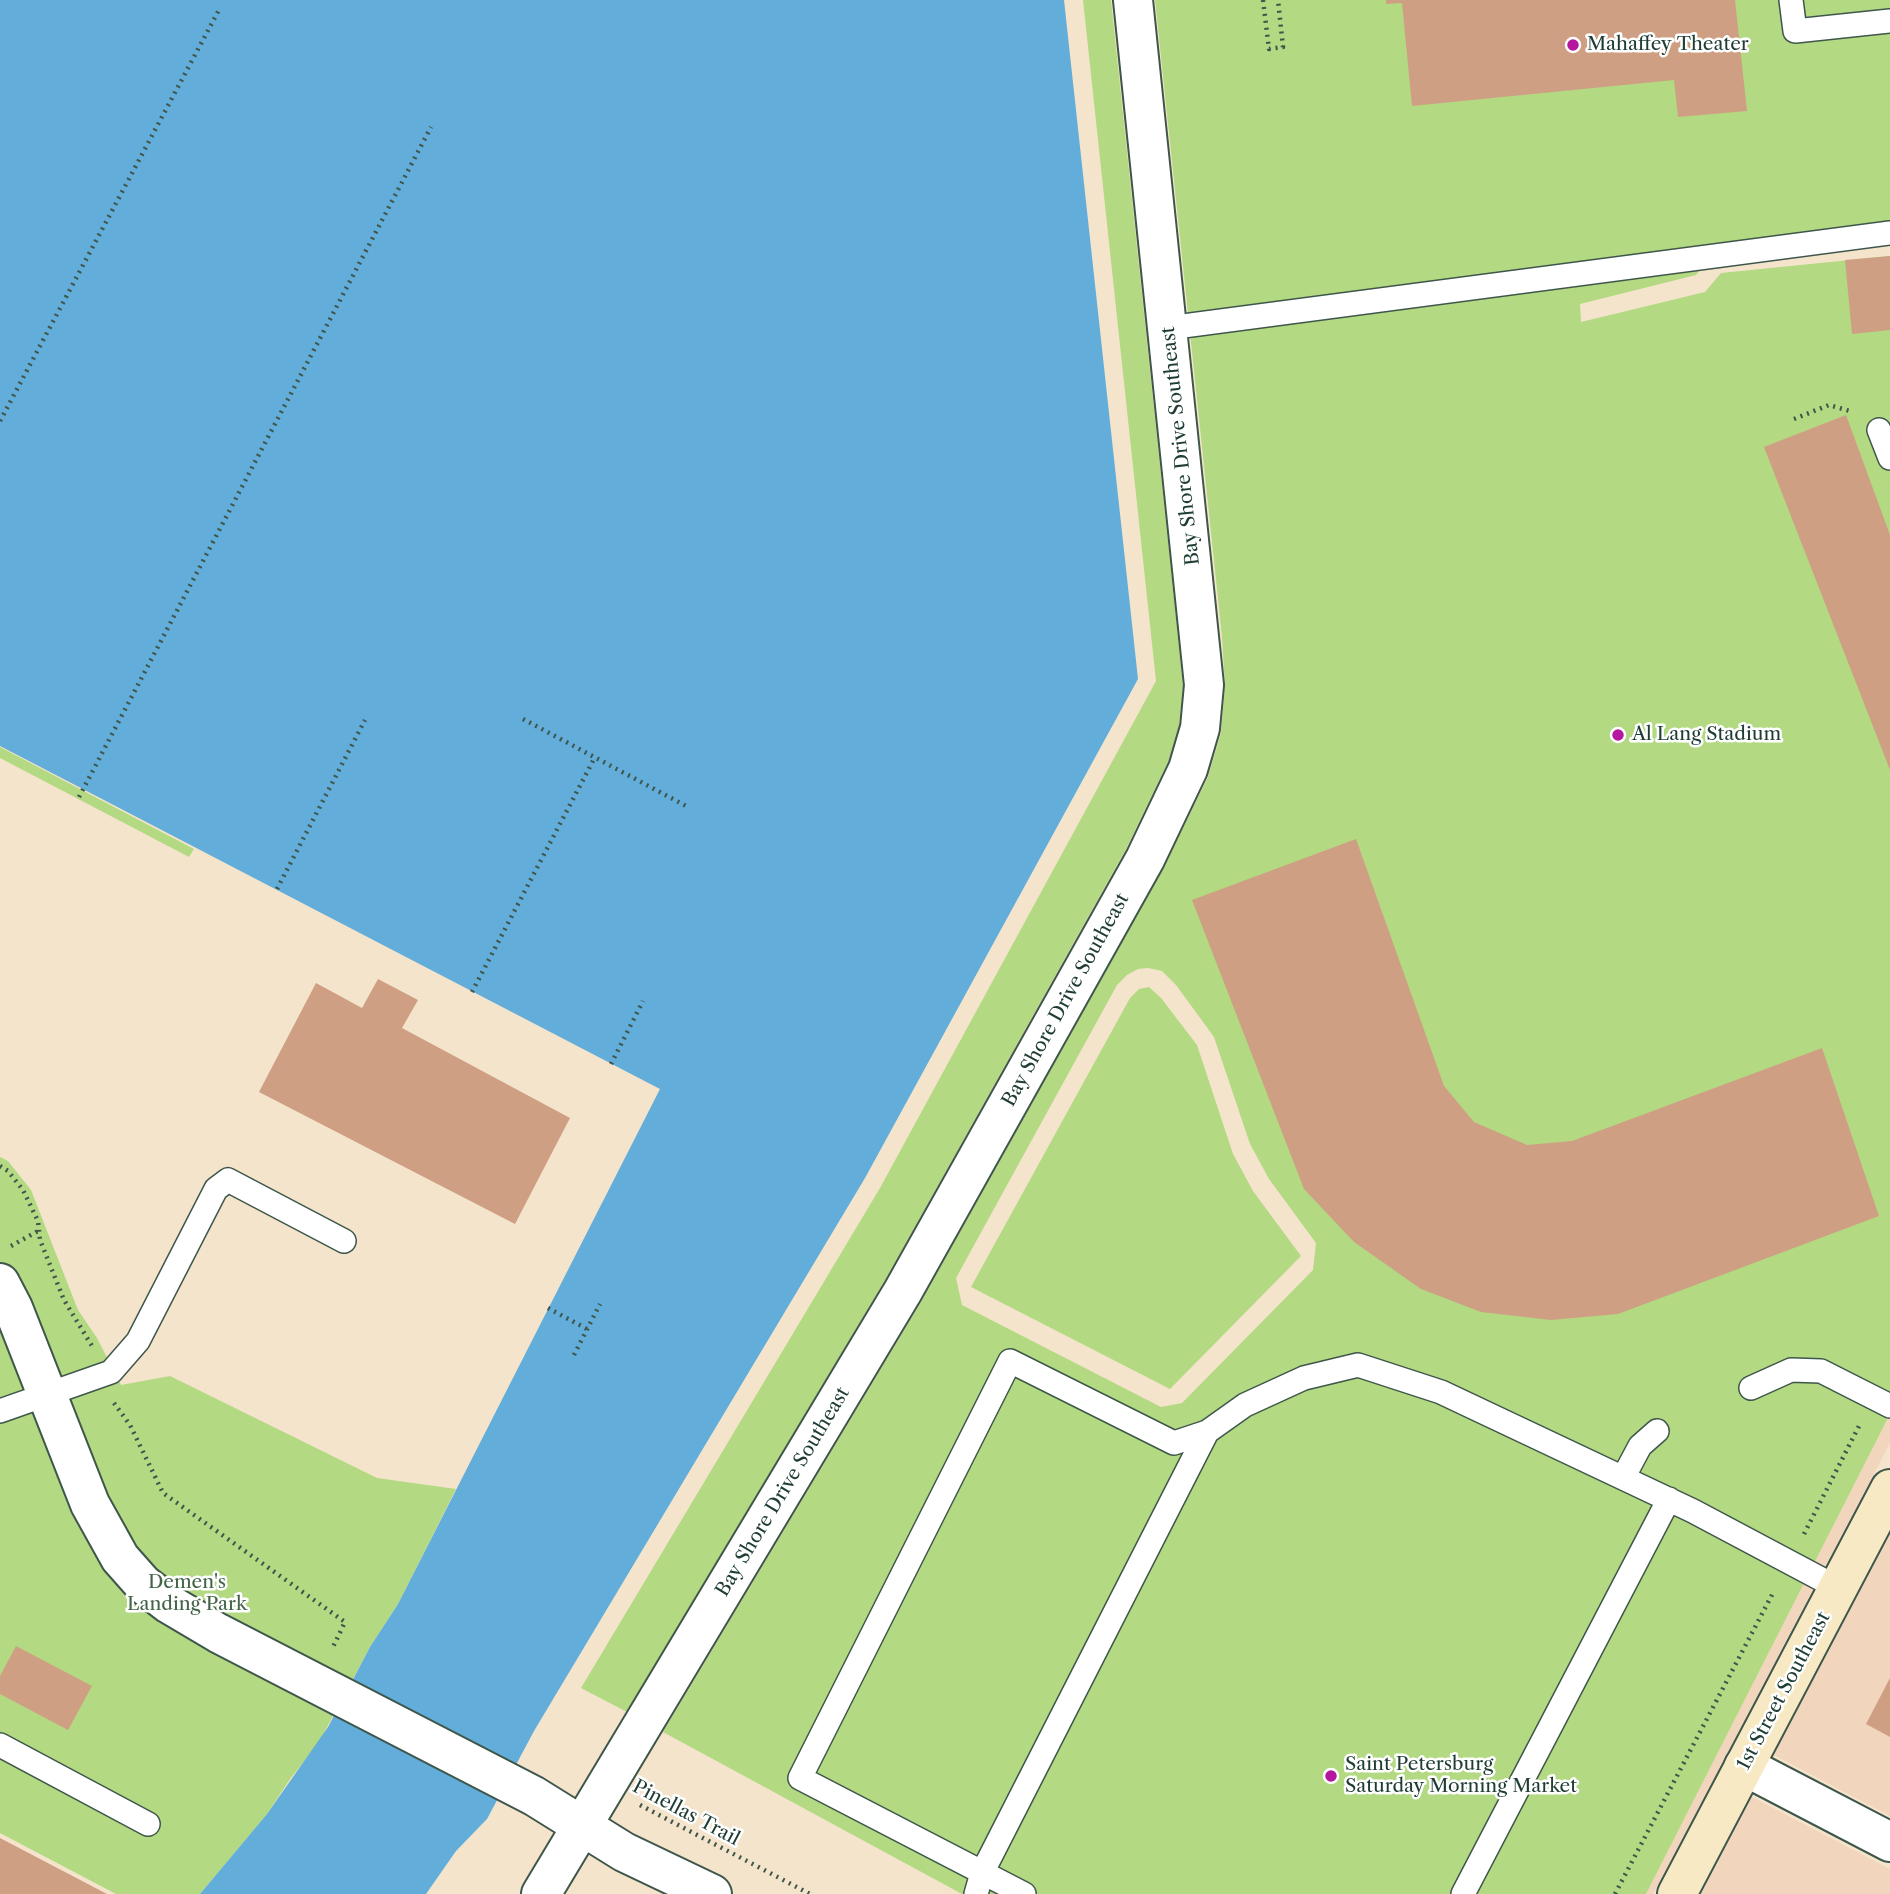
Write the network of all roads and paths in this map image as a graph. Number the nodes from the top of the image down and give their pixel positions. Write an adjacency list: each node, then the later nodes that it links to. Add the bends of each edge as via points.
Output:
1 (1133, 0): 9 (street, Bay Shore Drive Southeast)
2 (1263, 0): 3 (path, via 1269,49 1283,47)
3 (1278, 0)
4 (1791, 0): 6 (lane, via 1795,31)
5 (220, 8): 11 (path)
6 (1890, 21)
7 (431, 127): 17 (path)
8 (1890, 233): 9 (lane)
9 (1168, 328): 48 (street, Bay Shore Drive Southeast, via 1204,685 1200,728 1188,769 1145,859 910,1279)
10 (1794, 419): 12 (path, via 1829,405 1859,414)
11 (0, 421)
12 (1879, 430): 13 (lane)
13 (1890, 458)
14 (523, 719): 16 (path)
15 (365, 720): 19 (path)
16 (595, 757): 18 (path); 20 (path)
17 (79, 797)
18 (686, 806)
19 (277, 889)
20 (472, 992)
21 (643, 1001): 22 (path)
22 (611, 1063)
23 (0, 1167): 24 (path, via 23,1190)
24 (38, 1231): 26 (path); 31 (path, via 64,1300)
25 (344, 1241): 31 (lane, via 228,1180 216,1189 138,1341)
26 (2, 1267): 33 (street)
27 (600, 1304): 29 (path)
28 (548, 1308): 29 (path)
29 (587, 1329): 30 (path)
30 (575, 1355)
31 (104, 1375): 33 (lane); 45 (path, via 116,1408 130,1425 163,1493 345,1622)
32 (1751, 1388): 34 (lane, via 1791,1370 1821,1371)
33 (47, 1396): 35 (lane); 50 (street, via 90,1504 120,1558 143,1584 218,1633 534,1796)
34 (1890, 1406)
35 (0, 1411)
36 (1657, 1431): 39 (lane, via 1640,1447)
37 (1207, 1432): 39 (lane, via 1245,1405 1304,1378 1358,1365 1441,1392); 52 (lane); 52 (lane, via 1174,1443 1010,1361 800,1777)
38 (1854, 1435): 42 (path)
39 (1623, 1478): 41 (lane)
40 (1890, 1489): 44 (street, 1st Street Southeast)
41 (1669, 1499): 44 (lane); 57 (lane)
42 (1806, 1529)
43 (1778, 1584): 58 (path)
44 (1838, 1588): 47 (street, 1st Street Southeast)
45 (331, 1651)
46 (0, 1745): 49 (lane)
47 (1744, 1766): 51 (street); 59 (street, 1st Street Southeast)
48 (607, 1787): 50 (street, Bay Shore Drive Southeast); 55 (path, Pinellas Trail)
49 (148, 1824)
50 (583, 1826): 53 (street, Bay Shore Drive Southeast); 54 (street, via 624,1852)
51 (1890, 1842)
52 (979, 1884): 56 (lane)
53 (541, 1894)
54 (712, 1894)
55 (810, 1894)
56 (1024, 1894)
57 (1463, 1894)
58 (1615, 1894)
59 (1677, 1894)

